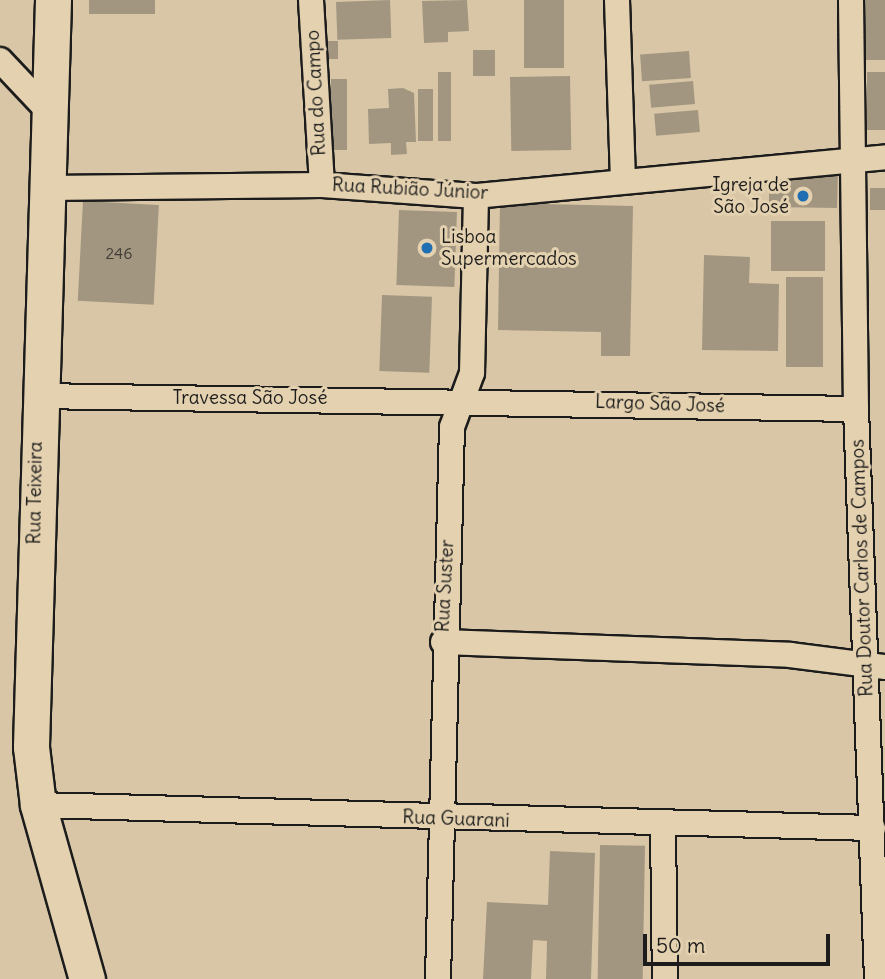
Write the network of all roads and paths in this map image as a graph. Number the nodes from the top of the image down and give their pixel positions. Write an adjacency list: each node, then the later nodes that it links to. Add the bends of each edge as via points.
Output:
1 (53, 0): 6 (street, Rua Teixeira)
2 (311, 0): 10 (street, Rua do Campo)
3 (617, 0): 9 (street)
4 (851, 0): 7 (street, Rua Doutor Carlos de Campos)
5 (0, 60): 6 (street)
6 (51, 114): 11 (street, Rua Teixeira)
7 (854, 156): 8 (street, Rua Rubião Júnior); 9 (street, Rua Rubião Júnior); 15 (street, Rua Doutor Carlos de Campos)
8 (885, 156)
9 (622, 180): 12 (street, Rua Rubião Júnior)
10 (322, 185): 11 (street, Rua Rubião Júnior); 12 (street, Rua Rubião Júnior)
11 (47, 188): 13 (street, Rua Teixeira)
12 (476, 196): 14 (street, Rua Suster, via 472,373)
13 (37, 396): 14 (street, Travessa São José); 18 (street, Rua Teixeira, via 31,747)
14 (463, 399): 15 (street, Largo São José); 16 (street, Rua Suster, via 452,427)
15 (856, 409): 17 (street, Rua Doutor Carlos de Campos)
16 (443, 642): 17 (street); 19 (street, Rua Suster)
17 (875, 664): 21 (street, Rua Doutor Carlos de Campos)
18 (38, 805): 19 (street, Rua Guarani); 22 (street, Rua Teixeira)
19 (440, 819): 20 (street, Rua Guarani); 23 (street, Rua Suster)
20 (663, 825): 21 (street, Rua Guarani); 24 (street)
21 (873, 828): 25 (street, Rua Doutor Carlos de Campos)
22 (87, 979)
23 (438, 979)
24 (665, 979)
25 (877, 979)

